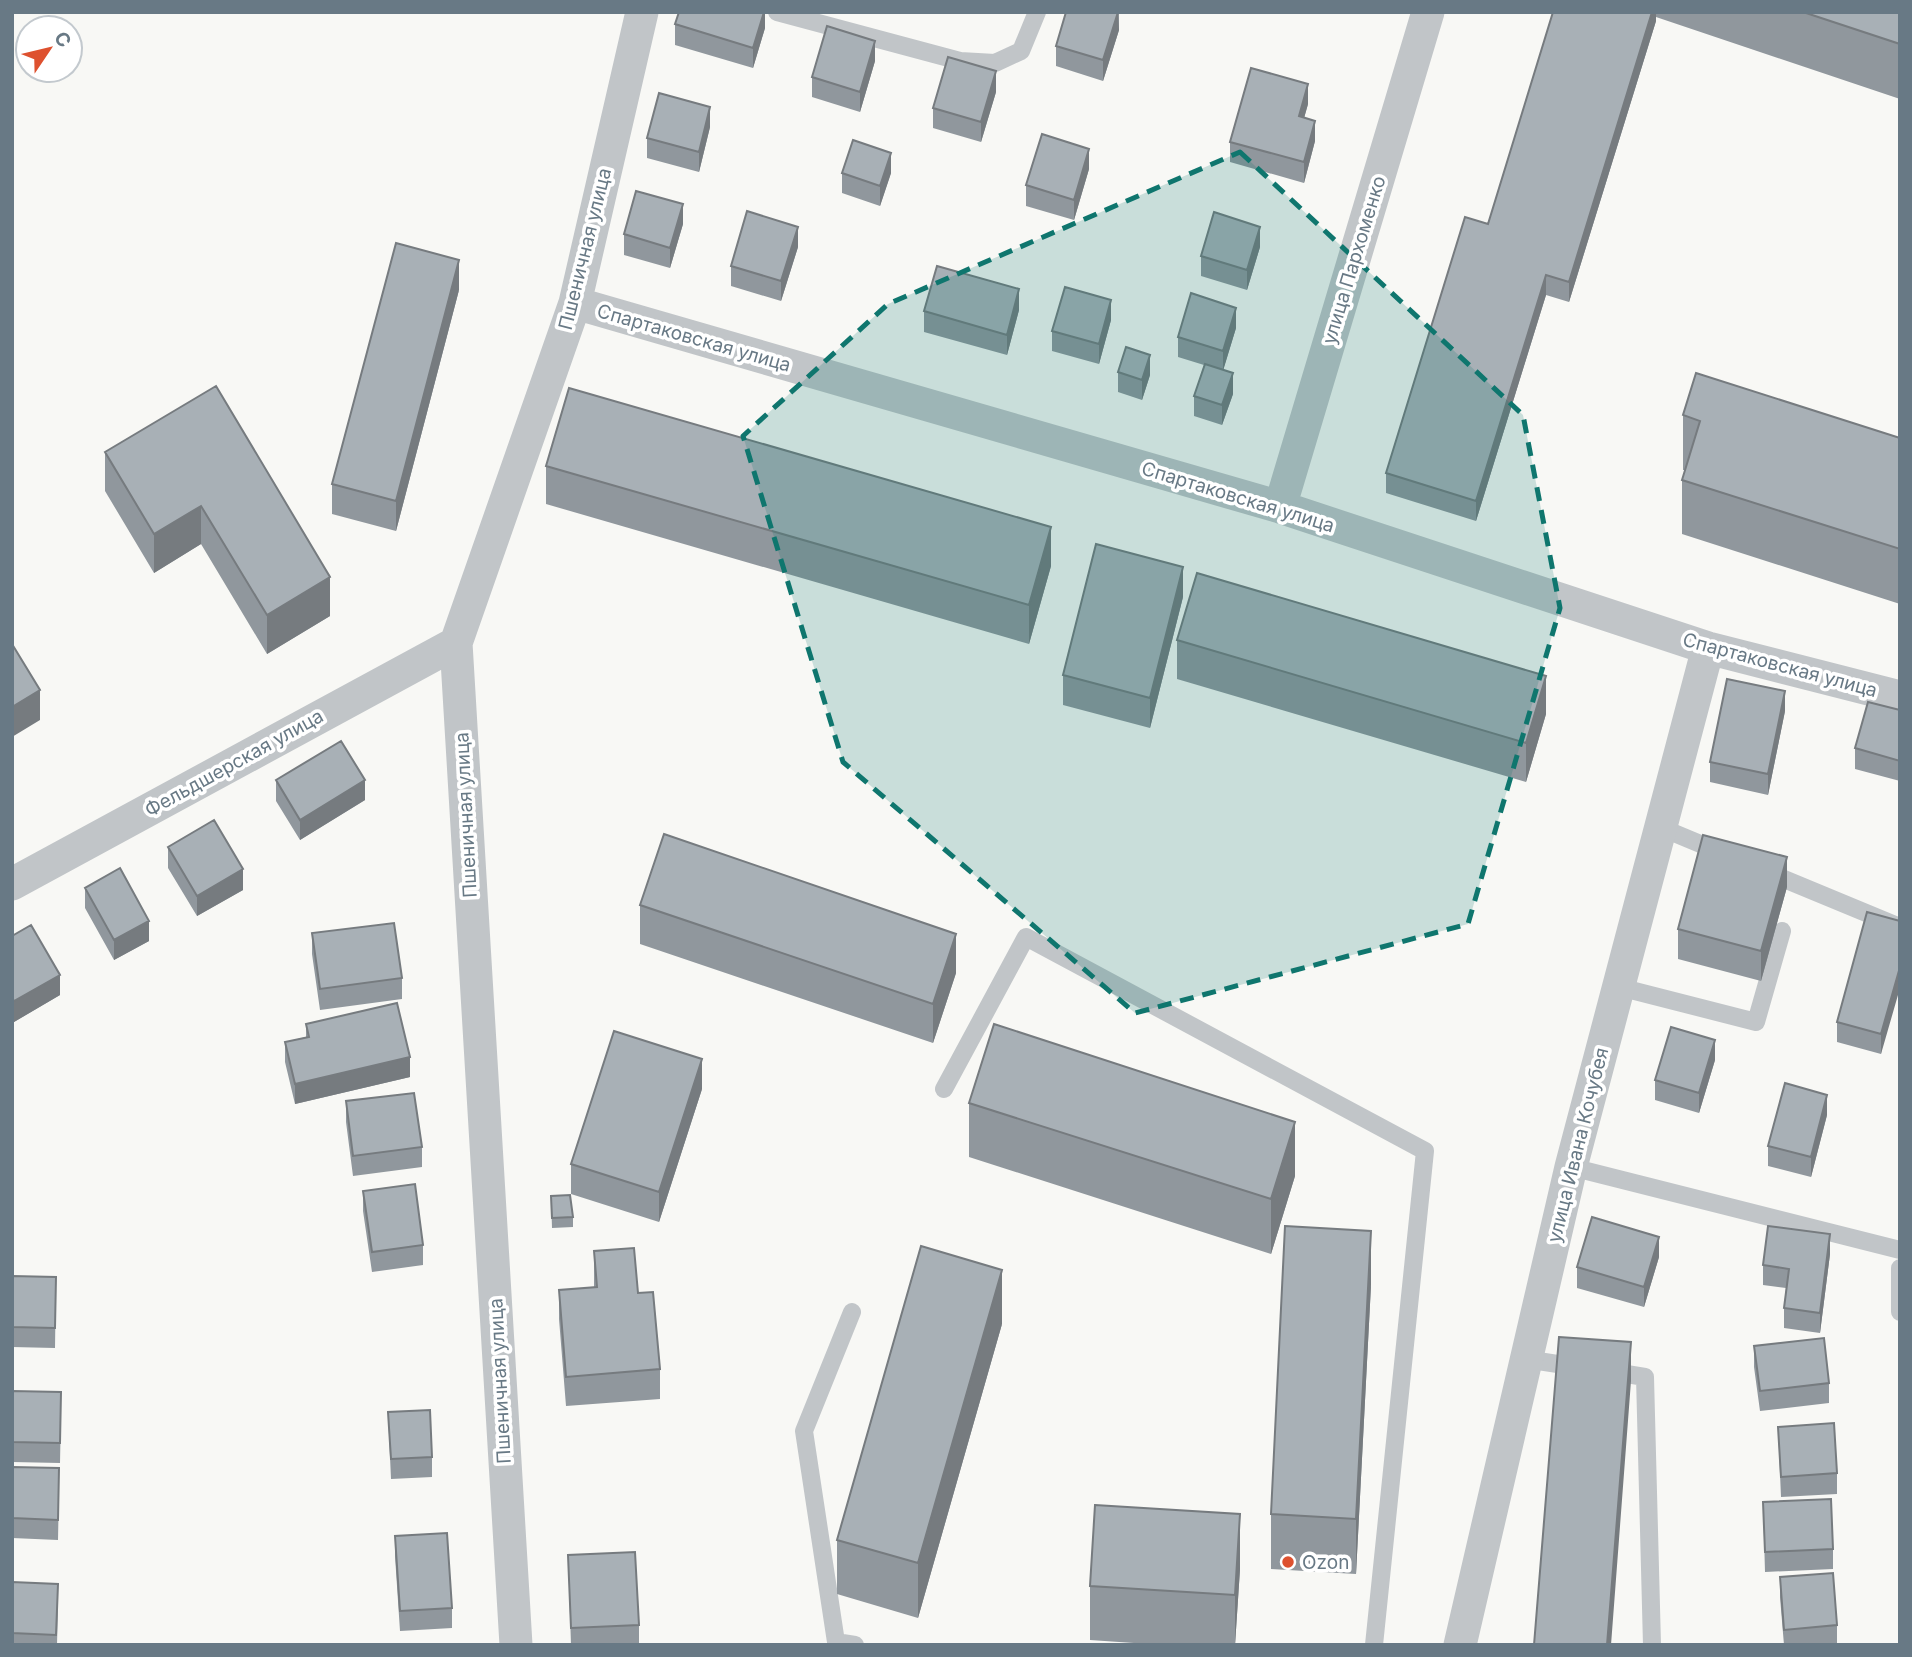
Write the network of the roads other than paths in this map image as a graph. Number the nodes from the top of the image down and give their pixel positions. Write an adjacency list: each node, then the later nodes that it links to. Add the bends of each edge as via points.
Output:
1 (642, 12): 5 (street, Пшеничная улица)
2 (777, 12): 3 (lane, via 960,61 995,63 1021,51)
3 (1038, 12)
4 (1428, 12): 6 (street, улица Пархоменко)
5 (575, 303): 6 (street, Спартаковская улица); 7 (street, Пшеничная улица)
6 (1280, 507): 8 (street, Спартаковская улица)
7 (456, 643): 11 (street, Фельдшерская улица); 22 (street, Пшеничная улица)
8 (1708, 648): 9 (street, Спартаковская улица); 10 (street, улица Ивана Кочубея)
9 (1900, 697)
10 (1662, 828): 12 (lane); 14 (street, улица Ивана Кочубея)
11 (12, 884)
12 (1900, 927)
13 (1782, 931): 14 (lane, via 1756,1022)
14 (1619, 987): 16 (street, улица Ивана Кочубея)
15 (944, 1088): 24 (lane, via 1026,937 1425,1151)
16 (1571, 1167): 17 (lane); 21 (street, улица Ивана Кочубея)
17 (1900, 1250)
18 (1900, 1268): 20 (lane)
19 (852, 1312): 23 (lane, via 804,1432 836,1642)
20 (1900, 1312)
21 (1525, 1359): 25 (street, улица Ивана Кочубея); 26 (lane, via 1645,1377)
22 (516, 1645)
23 (855, 1645)
24 (1374, 1645)
25 (1460, 1645)
26 (1651, 1645)

